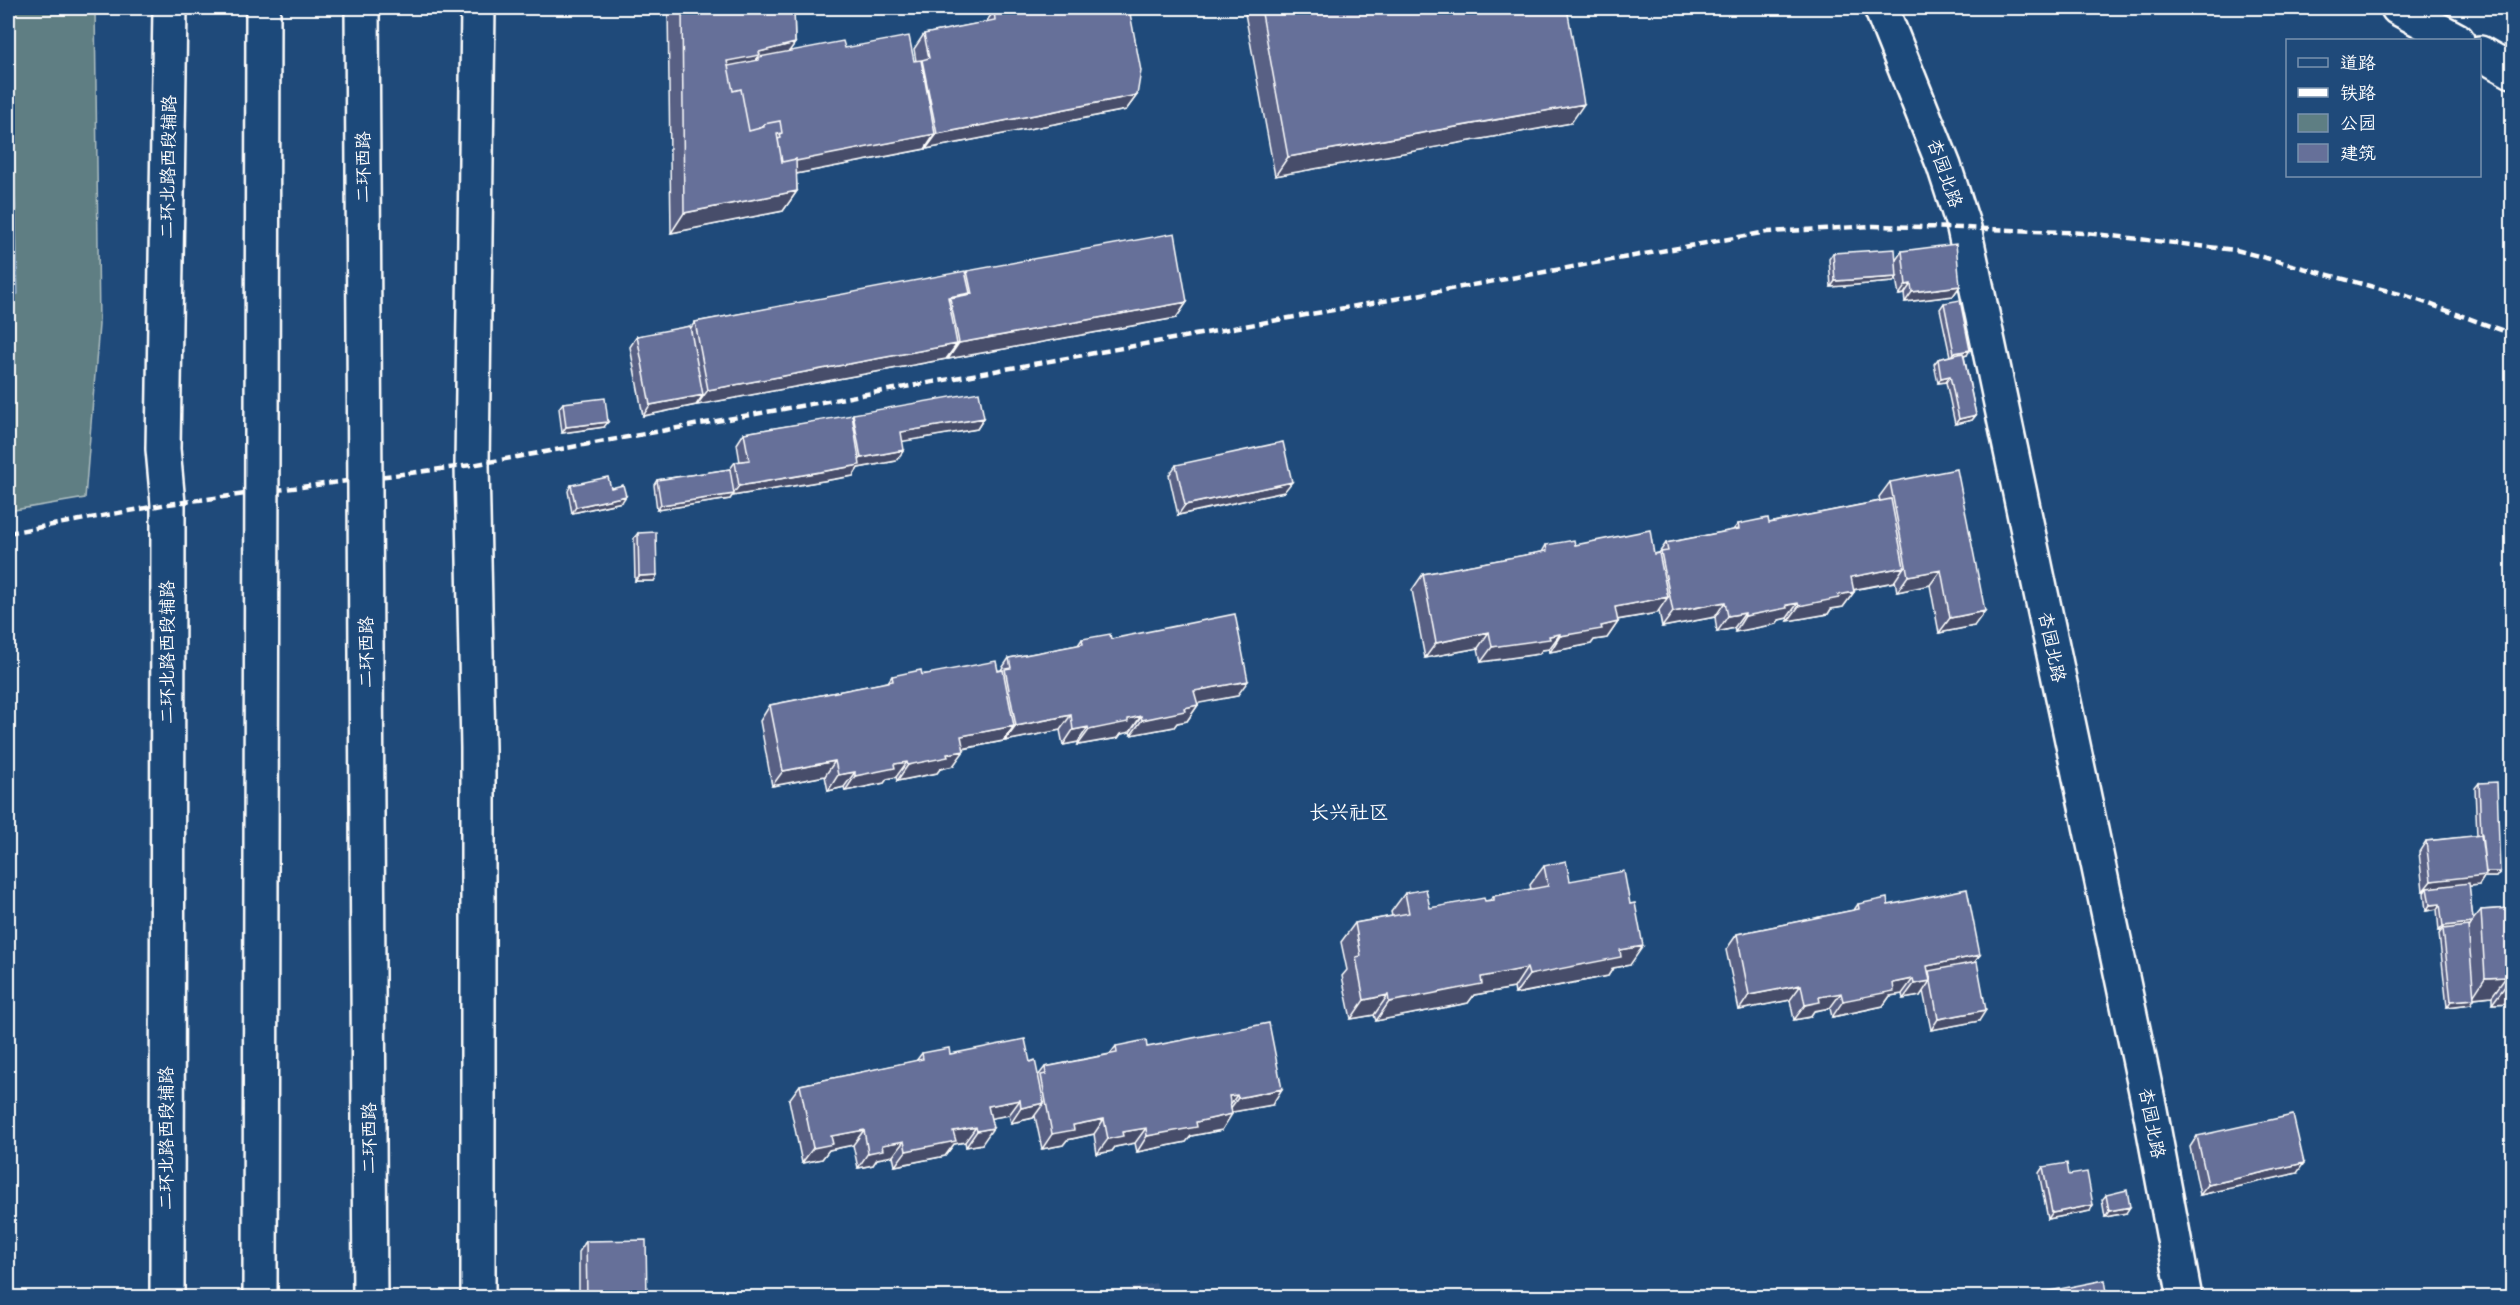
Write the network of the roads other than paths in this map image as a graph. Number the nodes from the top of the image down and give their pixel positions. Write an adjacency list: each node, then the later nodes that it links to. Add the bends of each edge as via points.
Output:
1 (170, 8): 10 (main road, 二环北路西段辅路, via 163,449 168,504)
2 (263, 8): 11 (main road, bridge)
3 (362, 8): 12 (main road, 二环西路, bridge)
4 (478, 8): 13 (main road, via 472,465 478,747)
5 (1881, 8): 14 (main road, 杏园北路, via 1944,166 1964,228)
6 (2398, 8): 7 (main road)
7 (2455, 39)
8 (2481, 54): 9 (main road)
9 (2512, 71)
10 (167, 1298)
11 (260, 1298)
12 (370, 1298)
13 (478, 1298)
14 (2186, 1298)

